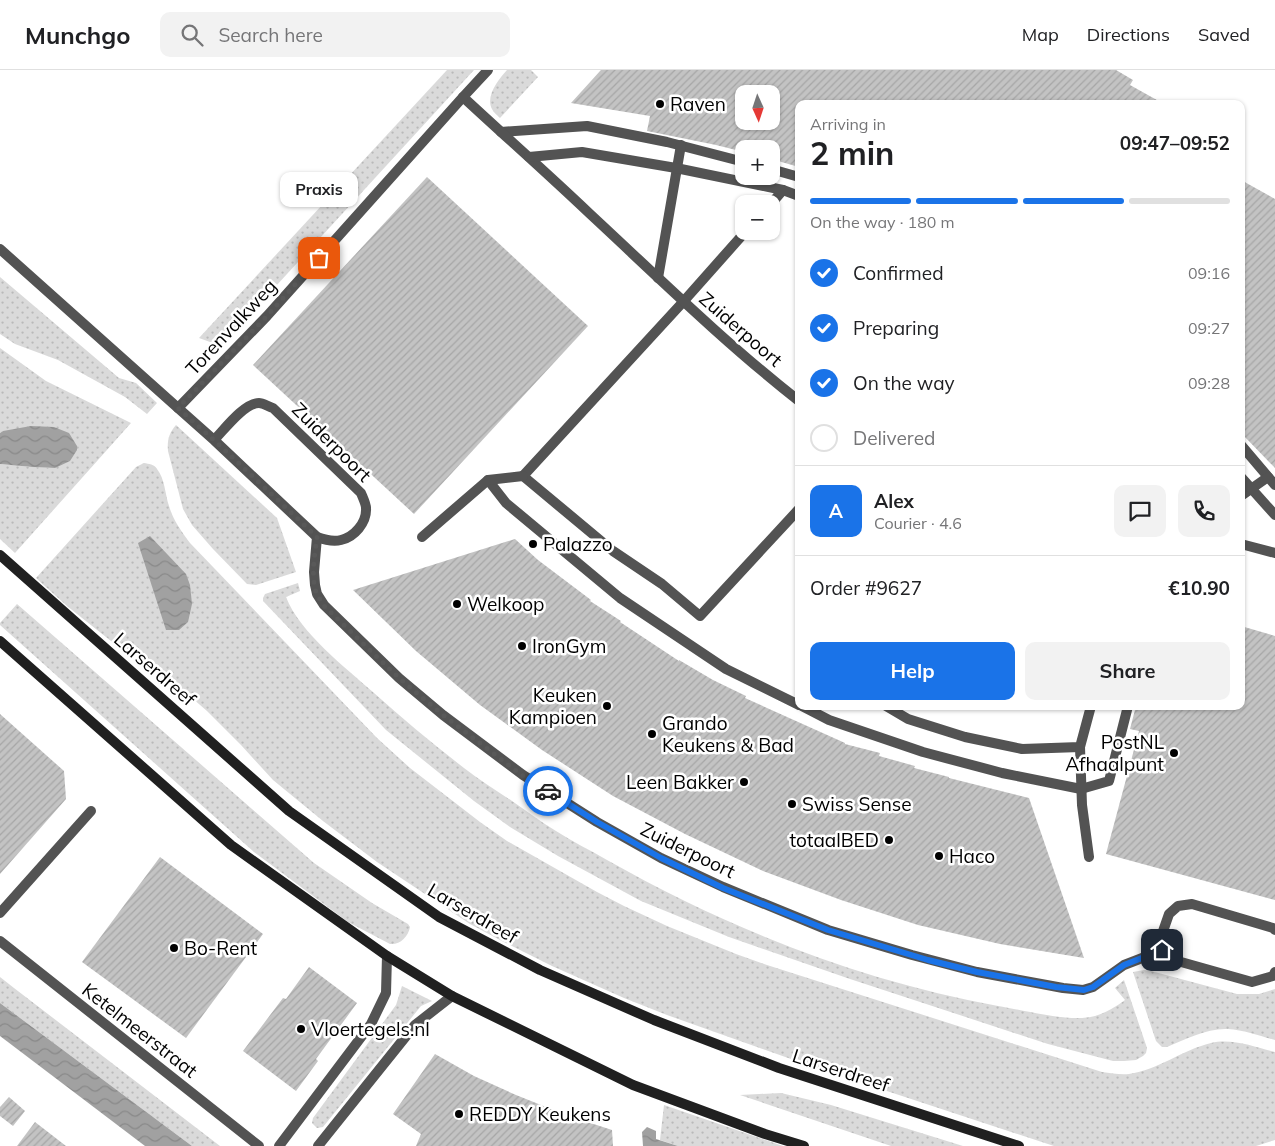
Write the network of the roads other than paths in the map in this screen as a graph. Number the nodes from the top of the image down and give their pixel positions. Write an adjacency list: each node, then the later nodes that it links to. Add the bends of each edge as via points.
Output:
1 (488, 70): 2 (street, Torenvalkweg)
2 (463, 97): 3 (street, Zuiderpoort); 18 (street, Torenvalkweg, via 267,316)
3 (502, 132): 4 (street, via 588,126); 5 (street, Zuiderpoort)
4 (681, 145): 6 (street); 7 (street)
5 (529, 157): 7 (street, via 582,152); 15 (street, Zuiderpoort)
6 (735, 160)
7 (676, 168): 10 (street); 15 (street)
8 (780, 172): 9 (street)
9 (795, 176)
10 (783, 190): 11 (street); 12 (street)
11 (795, 194)
12 (779, 195)
13 (738, 240): 16 (street, Zuiderpoort)
14 (0, 249): 18 (street)
15 (658, 278): 16 (street, Zuiderpoort)
16 (684, 302): 17 (street, Zuiderpoort); 21 (street)
17 (795, 398)
18 (178, 408): 19 (street)
19 (214, 440): 29 (street); 29 (street, Zuiderpoort, via 249,406 259,403 274,408 361,493 366,508 363,524 351,536 327,541)
20 (1245, 451): 24 (street)
21 (523, 476): 22 (street); 27 (street, via 613,551 662,584 700,616)
22 (488, 480): 30 (street); 35 (street, via 506,503 620,598 726,669)
23 (1245, 480): 25 (street)
24 (1272, 481): 25 (street)
25 (1252, 488): 26 (street); 28 (street)
26 (1245, 493)
27 (795, 514)
28 (1275, 515)
29 (317, 537): 47 (street, Zuiderpoort, via 314,572 317,594 324,606 399,678 523,776 661,858 723,888 828,930 977,972 1056,987 1084,990 1093,987 1124,965)
30 (422, 537)
31 (1245, 545): 32 (street)
32 (1275, 553)
33 (0, 555): 55 (main road, Larserdreef, via 289,811 439,917 540,970 654,1020 779,1068)
34 (0, 641): 48 (main road, via 231,845)
35 (795, 703)
36 (810, 710): 41 (street, via 829,720 923,752 1002,773)
37 (893, 710): 40 (street, via 908,719 965,737 1022,749)
38 (1089, 710): 40 (street)
39 (1127, 710): 41 (street, via 1109,781)
40 (1080, 747): 41 (street)
41 (1081, 788): 43 (street)
42 (91, 811): 44 (street)
43 (1089, 857)
44 (0, 913)
45 (1275, 930): 47 (street, via 1192,904 1178,906 1169,914 1161,938)
46 (0, 941): 51 (street, Ketelmeerstraat)
47 (1162, 950): 49 (street, via 1174,960 1252,982 1273,976)
48 (387, 956): 50 (main road); 52 (street, via 386,993 371,1024)
49 (1275, 972)
50 (452, 996): 53 (street, via 415,1025); 54 (main road, via 632,1085)
51 (259, 1146)
52 (279, 1146)
53 (318, 1146)
54 (804, 1146)
55 (1019, 1146)

